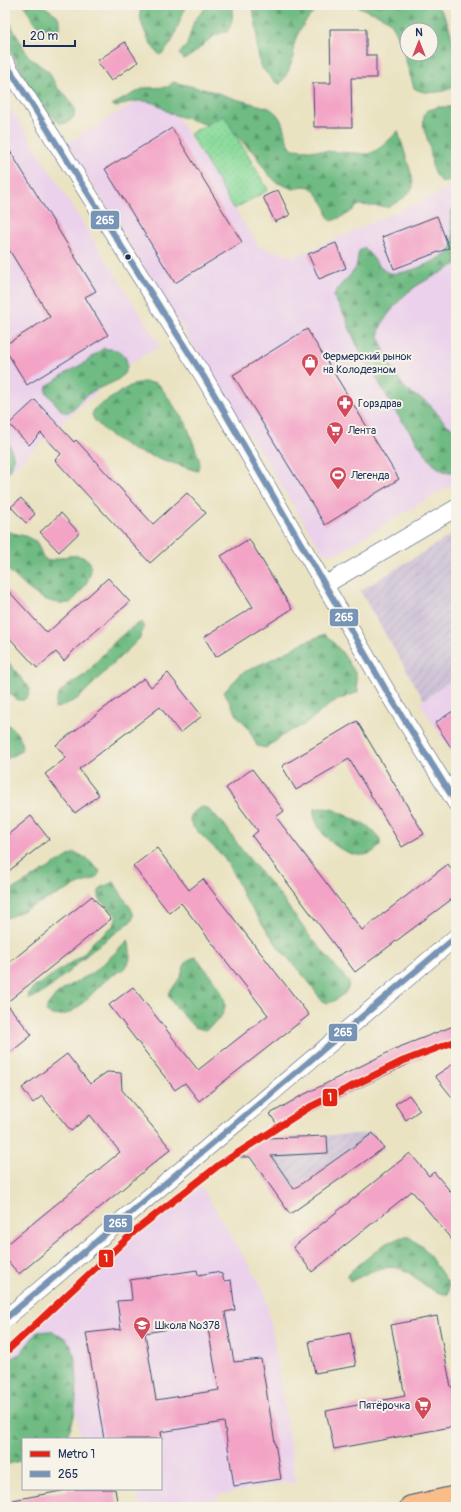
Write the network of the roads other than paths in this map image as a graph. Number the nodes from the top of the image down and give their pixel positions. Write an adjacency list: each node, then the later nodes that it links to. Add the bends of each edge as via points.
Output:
1 (5, 62): 3 (street, via 204,377)
2 (456, 508): 3 (street)
3 (325, 585): 4 (street)
4 (456, 803)
5 (456, 937): 6 (street)
6 (5, 1319)
7 (456, 1497): 8 (main road)
8 (411, 1507)

